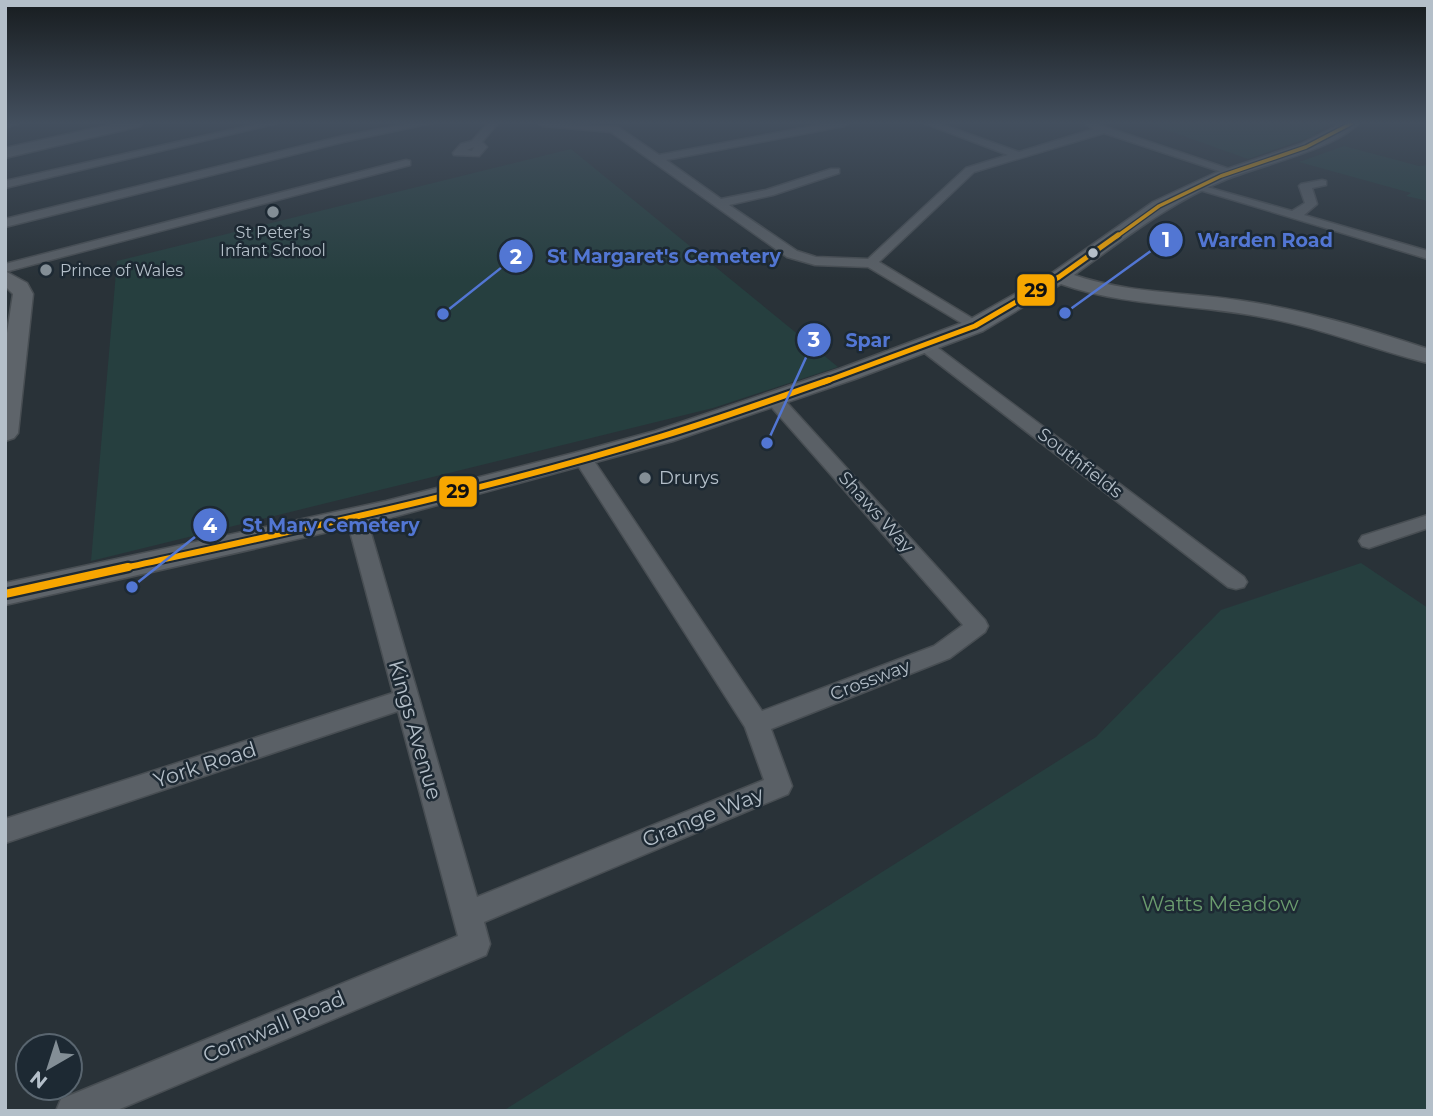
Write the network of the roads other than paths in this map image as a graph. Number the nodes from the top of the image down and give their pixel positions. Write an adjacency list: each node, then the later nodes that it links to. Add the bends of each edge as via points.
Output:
1 (48, 175): 9 (street)
2 (200, 175): 13 (street)
3 (360, 175): 16 (street)
4 (679, 175): 11 (street)
5 (823, 175): 11 (street)
6 (965, 175): 15 (street)
7 (1225, 175): 10 (main road)
8 (1322, 183): 12 (street, via 1305,186 1311,204)
9 (5, 185)
10 (1196, 187): 12 (street); 18 (main road, via 1150,212)
11 (719, 203): 15 (street, via 792,254 818,261)
12 (1295, 215): 14 (street)
13 (5, 223)
14 (1428, 255)
15 (871, 263): 19 (street)
16 (5, 268)
17 (5, 277): 23 (main road, via 23,294)
18 (1052, 282): 19 (main road); 21 (main road, via 1113,299 1209,303 1280,314)
19 (975, 326): 20 (main road)
20 (925, 345): 22 (main road); 28 (street, Southfields)
21 (1428, 356)
22 (773, 398): 24 (main road); 30 (street, Shaws Way)
23 (5, 433)
24 (583, 459): 25 (main road); 32 (street, Grange Way)
25 (356, 516): 29 (main road); 31 (street, Kings Avenue)
26 (1428, 521): 27 (street)
27 (1369, 541)
28 (1236, 582)
29 (5, 594)
30 (977, 626): 32 (street, Crossway, via 942,652)
31 (405, 699): 33 (street, York Road); 34 (street, Kings Avenue)
32 (758, 724): 34 (street, Grange Way, via 779,786)
33 (5, 831)
34 (471, 929): 35 (street, Cornwall Road)
35 (73, 1111)

